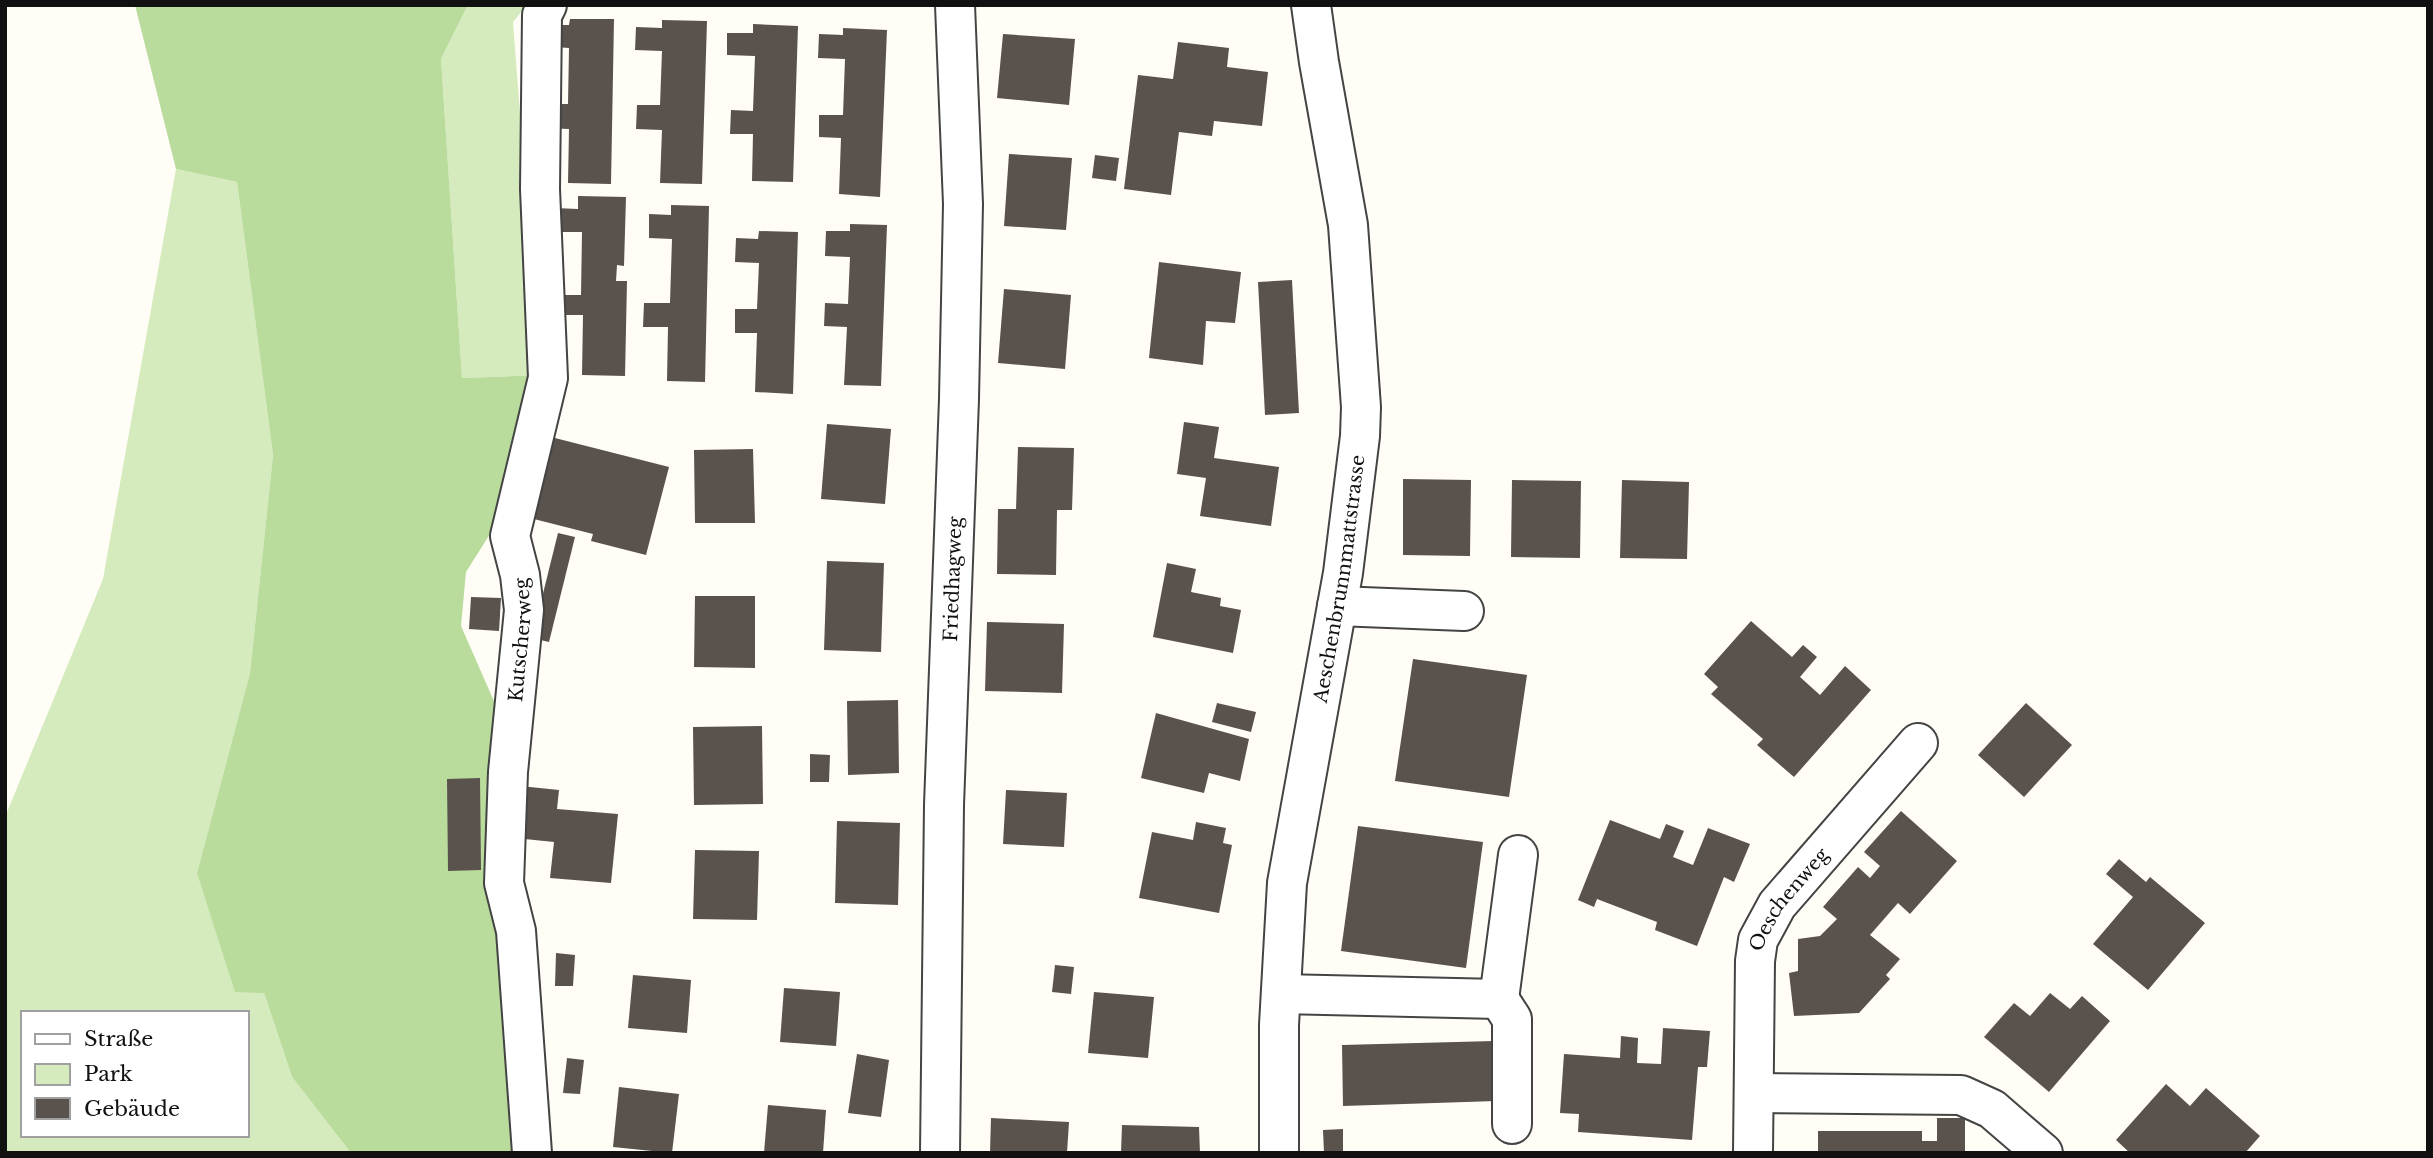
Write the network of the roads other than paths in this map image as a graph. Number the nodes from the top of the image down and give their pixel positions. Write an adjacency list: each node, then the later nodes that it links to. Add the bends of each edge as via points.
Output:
1 (547, 5): 12 (street, Kutscherweg, via 542,15 540,189 548,377 510,536 524,610 508,772 504,883 516,931)
2 (955, 5): 13 (street, Friedhagweg, via 963,218 944,805)
3 (1311, 5): 4 (street, Aeschenbrunnmattstrasse, via 1348,225 1360,407)
4 (1337, 606): 5 (street); 8 (street, Aeschenbrunnmattstrasse, via 1287,883)
5 (1464, 611)
6 (1918, 743): 10 (street, Oeschenweg, via 1777,905 1758,940)
7 (1518, 856): 9 (street)
8 (1281, 993): 9 (street); 14 (street, Aeschenbrunnmattstrasse)
9 (1499, 999): 11 (street, via 1512,1019)
10 (1755, 1093): 15 (street, Oeschenweg); 16 (street, via 1961,1095 1992,1108)
11 (1512, 1124)
12 (532, 1153)
13 (940, 1153)
14 (1279, 1153)
15 (1753, 1153)
16 (2043, 1153)

